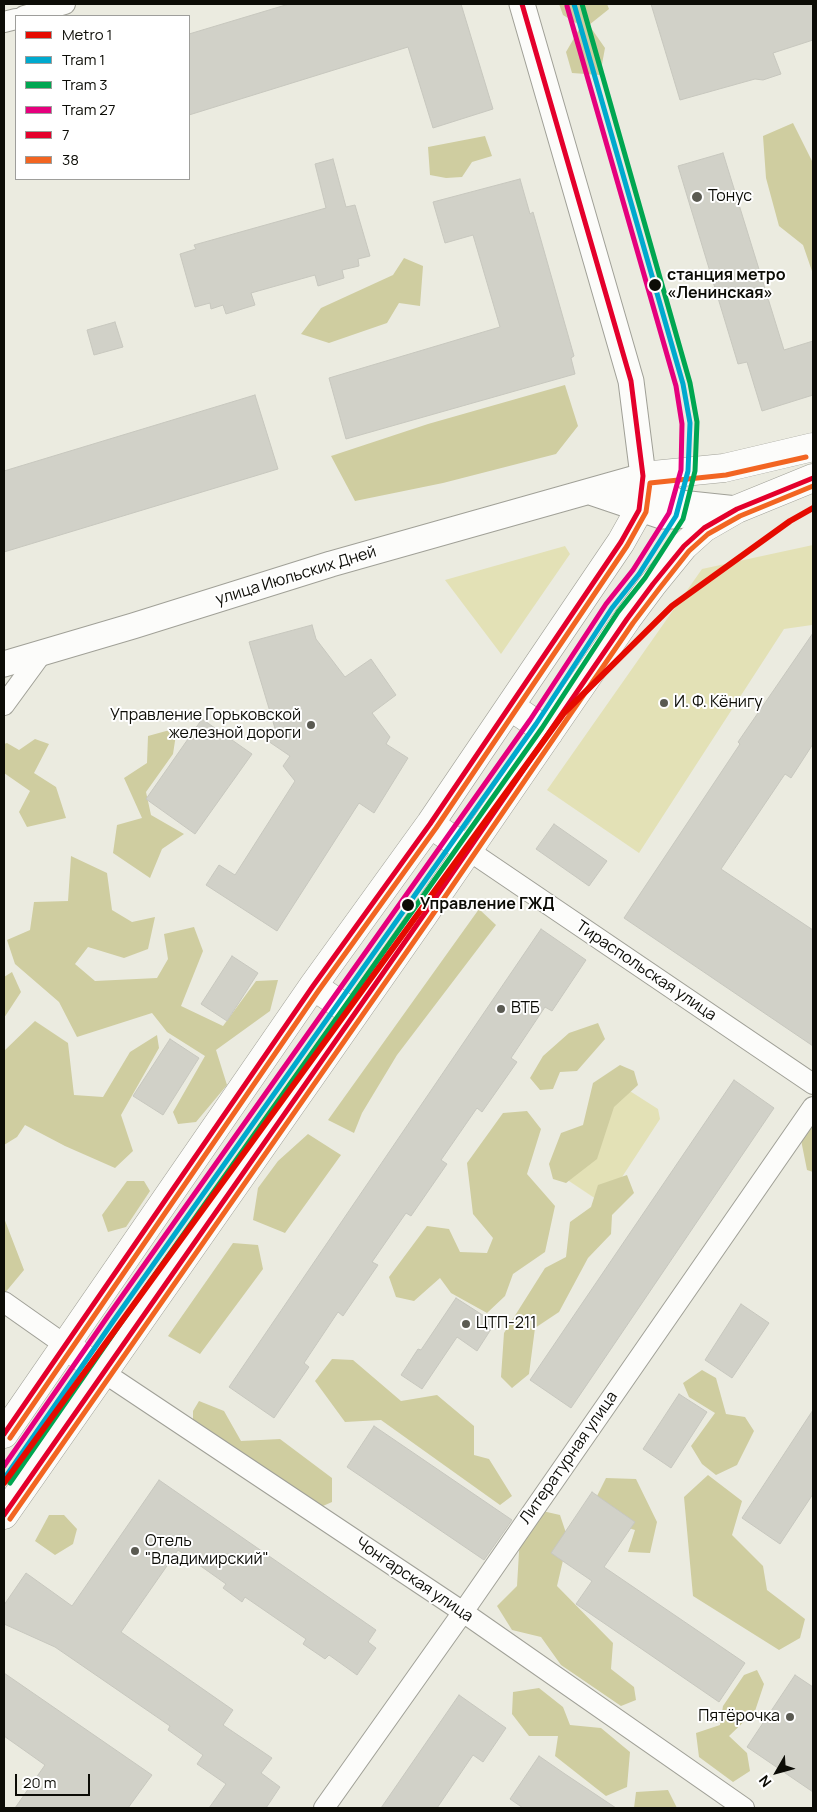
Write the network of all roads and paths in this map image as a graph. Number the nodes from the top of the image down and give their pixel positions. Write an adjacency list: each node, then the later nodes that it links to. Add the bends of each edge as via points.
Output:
1 (65, 4): 3 (street)
2 (522, 4): 5 (street, via 631,381)
3 (27, 15)
4 (813, 447): 5 (main road, via 724,468)
5 (643, 476): 7 (street, улица Июльских Дней); 8 (street, via 680,503); 9 (main road)
6 (813, 478): 8 (main road)
7 (590, 492): 9 (street); 10 (street, улица Июльских Дней, via 331,564)
8 (737, 509): 9 (street, via 676,516); 14 (main road, via 704,528 672,560)
9 (639, 510): 13 (main road, via 622,542)
10 (42, 654): 11 (street, улица Июльских Дней); 12 (street)
11 (4, 664)
12 (4, 705)
13 (510, 706): 14 (main road); 15 (main road)
14 (549, 733): 16 (main road)
15 (430, 824): 16 (main road, Тираспольская улица); 17 (main road)
16 (468, 850): 18 (main road); 19 (street, Тираспольская улица)
17 (313, 986): 18 (main road); 22 (main road)
18 (353, 1014): 23 (main road)
19 (813, 1084)
20 (813, 1107): 26 (street, Литературная улица)
21 (4, 1302): 22 (street)
22 (73, 1351): 23 (main road, Чонгарская улица); 24 (main road)
23 (103, 1372): 25 (main road); 26 (street, Чонгарская улица)
24 (4, 1434)
25 (4, 1515)
26 (463, 1612): 27 (street, Литературная улица); 28 (street, Чонгарская улица)
27 (324, 1808)
28 (744, 1808)

